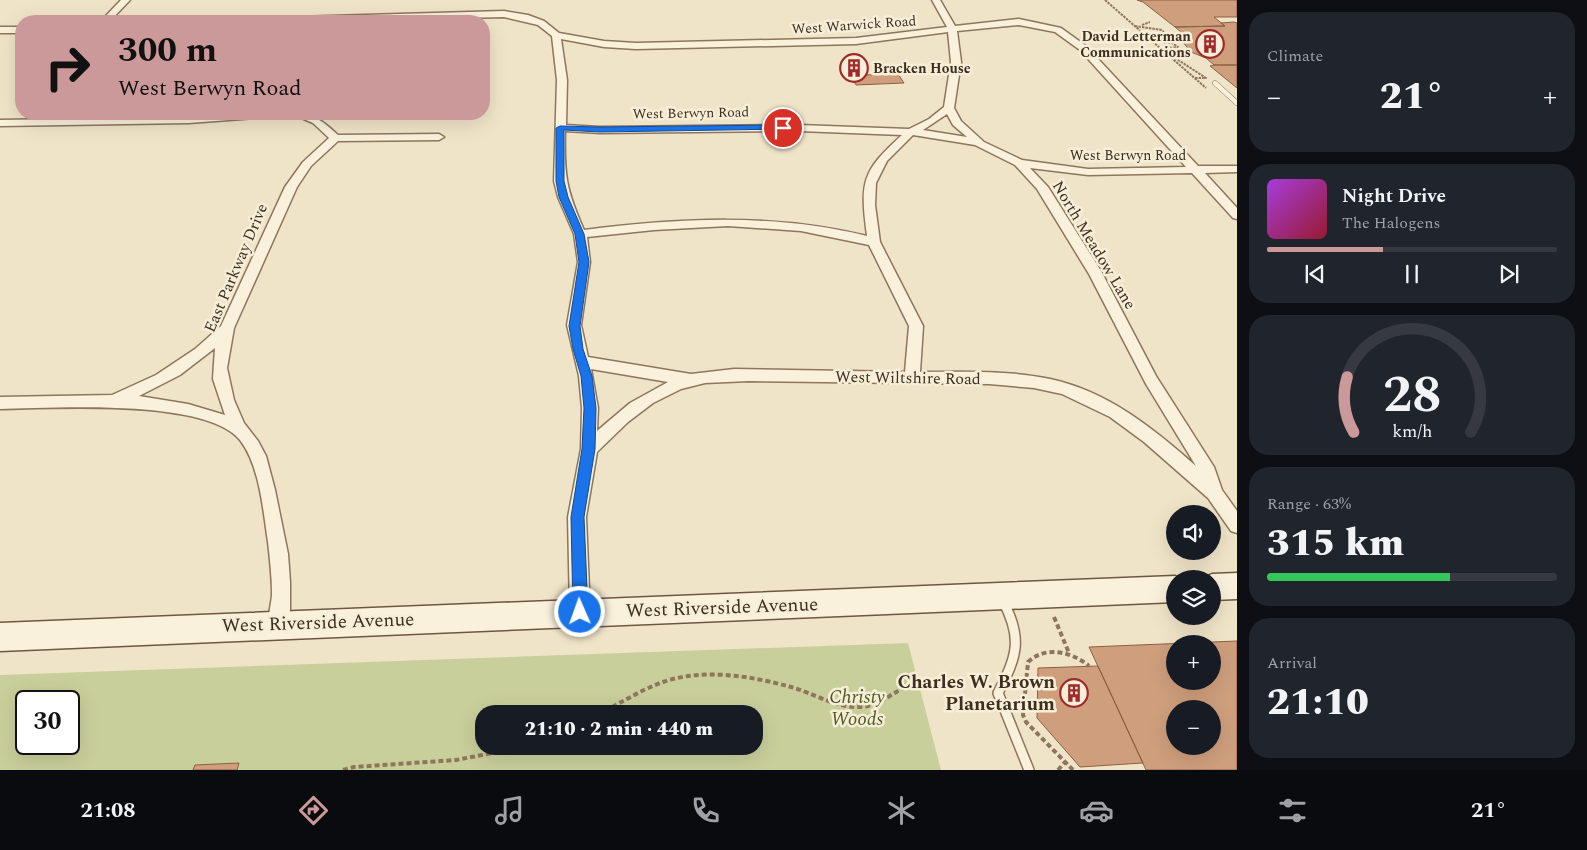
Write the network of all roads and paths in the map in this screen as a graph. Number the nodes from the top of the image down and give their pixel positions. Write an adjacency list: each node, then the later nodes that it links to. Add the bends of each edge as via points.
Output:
1 (126, 0): 4 (street)
2 (936, 0): 9 (street)
3 (1105, 0): 7 (path)
4 (111, 15)
5 (386, 15): 12 (street, West Warwick Road, via 489,10 528,18)
6 (1150, 22): 8 (path)
7 (1135, 26): 8 (path); 14 (path)
8 (1142, 26): 13 (path, via 1162,30)
9 (952, 29): 12 (street, West Warwick Road, via 856,41 636,46); 21 (street, via 956,62); 34 (street, West Warwick Road, via 1019,22 1042,25 1064,34 1096,61)
10 (0, 30): 11 (street)
11 (15, 30)
12 (556, 35): 26 (street, via 562,80)
13 (1172, 43): 15 (path, via 1164,43); 15 (path, via 1178,48)
14 (1158, 46): 15 (path); 16 (path)
15 (1165, 46)
16 (1167, 54): 17 (path); 17 (path, via 1206,78)
17 (1194, 78): 19 (path)
18 (1215, 83): 20 (lane)
19 (1211, 92)
20 (1237, 103)
21 (949, 108): 27 (street); 31 (street, North Meadow Lane, via 961,128)
22 (189, 120): 25 (street)
23 (314, 120): 30 (street)
24 (0, 123): 25 (street)
25 (47, 123): 28 (street)
26 (560, 128): 27 (street, West Berwyn Road, via 799,128); 36 (street, via 560,181)
27 (911, 132): 31 (street, West Berwyn Road, via 949,136); 37 (street, via 882,159 870,183 869,211)
28 (0, 134)
29 (439, 137): 30 (street)
30 (335, 138): 38 (street, East Parkway Drive, via 306,164 291,187)
31 (980, 144): 32 (street, North Meadow Lane)
32 (1019, 163): 34 (street, West Berwyn Road, via 1088,172); 46 (street, North Meadow Lane, via 1042,187 1096,274 1151,380 1208,472)
33 (1237, 169): 34 (street, West Berwyn Road)
34 (1193, 170): 35 (street, West Warwick Road)
35 (1237, 216)
36 (580, 234): 37 (street, via 643,226 751,222 796,226); 39 (street, via 584,262 574,326)
37 (874, 242): 40 (street, via 916,326)
38 (227, 328): 42 (street, via 201,354 174,373); 44 (street, East Parkway Drive, via 220,350 218,373 221,389)
39 (582, 362): 41 (street); 45 (street, via 590,408)
40 (912, 377): 41 (street, West Wiltshire Road); 46 (street, West Wiltshire Road, via 1017,380 1078,393 1116,412)
41 (691, 380): 45 (street, West Wiltshire Road, via 670,387 634,408)
42 (113, 401): 43 (street); 44 (street, via 177,406)
43 (0, 403)
44 (238, 427): 54 (street, East Parkway Drive, via 248,439 265,482 281,574 282,600)
45 (588, 449): 52 (street, via 577,517)
46 (1214, 493): 47 (street, North Meadow Lane)
47 (1237, 525)
48 (1237, 586): 49 (street)
49 (1221, 587)
50 (1166, 589): 51 (street, West Riverside Avenue)
51 (1000, 596): 52 (street, West Riverside Avenue); 63 (lane, via 1017,628 1016,658 998,693)
52 (580, 612): 54 (street, West Riverside Avenue)
53 (1054, 617): 56 (path)
54 (278, 625): 55 (street, West Riverside Avenue)
55 (0, 637)
56 (1069, 653): 57 (path); 61 (path, via 1033,656 1028,662 1022,707 1026,722)
57 (1089, 666)
58 (919, 681): 59 (path, via 867,706 850,706 767,682 724,676 686,676 657,682)
59 (618, 705)
60 (482, 755): 62 (path)
61 (1065, 762): 64 (path); 65 (path)
62 (343, 770)
63 (1029, 770)
64 (1058, 770)
65 (1073, 770)

